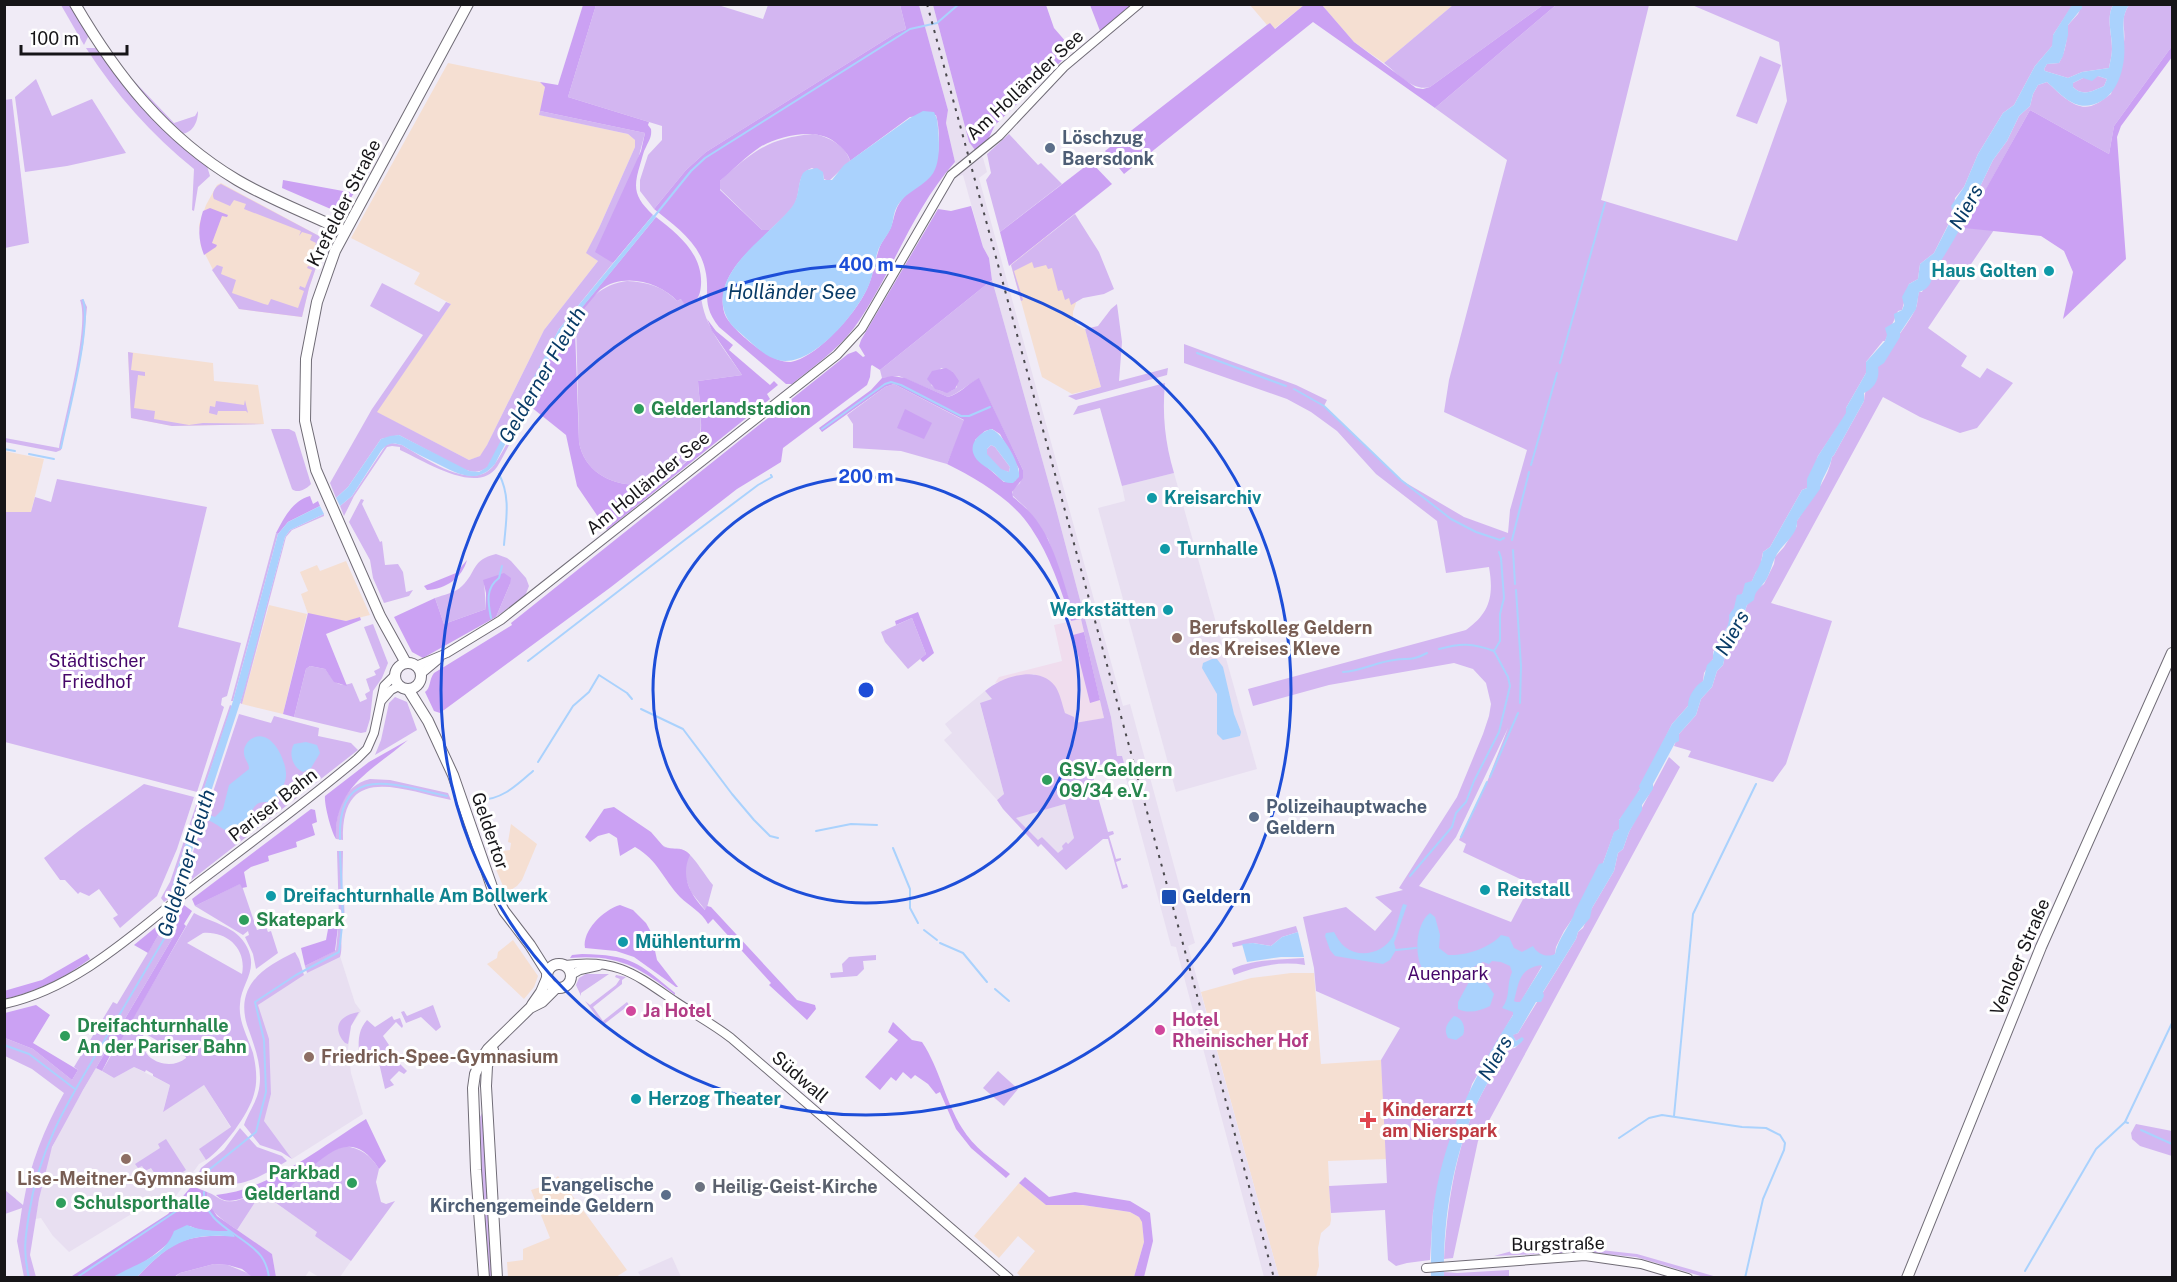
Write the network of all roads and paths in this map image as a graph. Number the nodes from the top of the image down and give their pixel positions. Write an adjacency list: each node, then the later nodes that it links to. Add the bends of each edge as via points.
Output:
1 (75, 4): 4 (main road, via 138,97 185,144 239,181)
2 (468, 4): 4 (main road, Krefelder Straße)
3 (1139, 4): 6 (street, Am Holländer See, via 1064,67 999,136 951,174 862,328 837,355 522,605)
4 (344, 231): 6 (main road, Krefelder Straße, via 327,270 310,336 305,382 307,436 334,515)
5 (2172, 653): 19 (main road, Venloer Straße, via 2045,937)
6 (408, 676): 7 (main road, Geldertor, via 463,802 484,871 504,912); 9 (street, Pariser Bahn, via 384,686 374,733 362,755 71,978 36,995)
7 (556, 971): 8 (main road, Geldertor, via 551,985); 8 (main road, via 569,982); 10 (main road); 17 (street, Südwall, via 584,962 632,972 721,1030)
8 (556, 988): 10 (main road)
9 (4, 1004)
10 (530, 1008): 11 (main road)
11 (497, 1041): 12 (main road, via 487,1066); 13 (main road, via 482,1058 475,1074)
12 (487, 1101): 13 (main road); 16 (main road)
13 (474, 1107): 15 (main road)
14 (1426, 1268): 18 (street, Burgstraße, via 1585,1256 1641,1264)
15 (484, 1278)
16 (497, 1278)
17 (1009, 1278)
18 (1688, 1278)
19 (1907, 1278)

